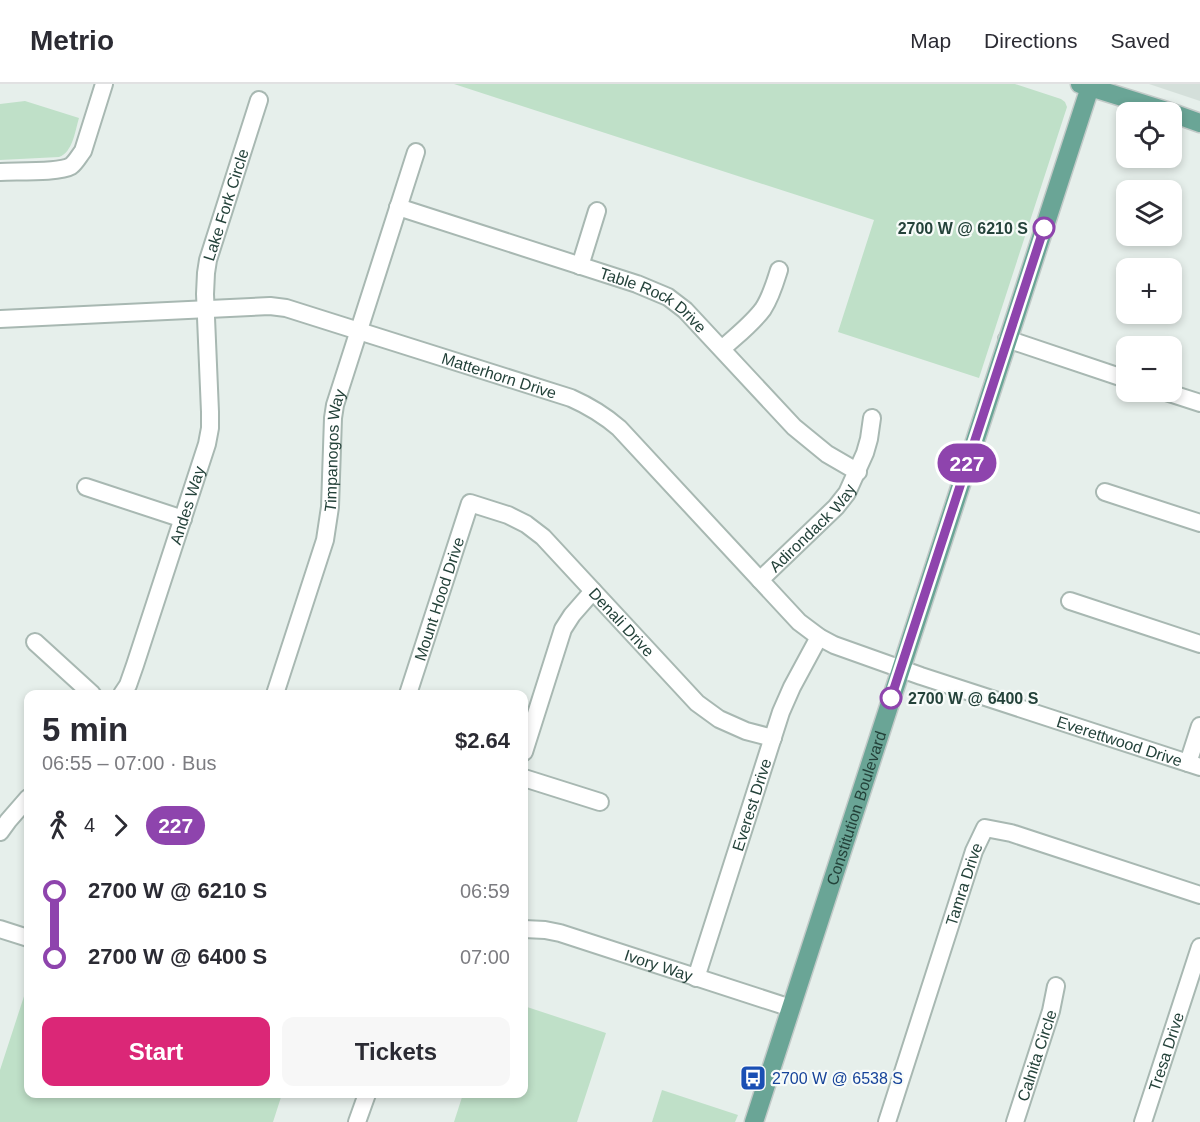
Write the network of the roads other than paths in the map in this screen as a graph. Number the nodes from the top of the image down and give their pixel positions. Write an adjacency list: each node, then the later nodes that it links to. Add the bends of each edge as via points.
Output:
1 (104, 84): 8 (street, via 82,151 69,167)
2 (1087, 85): 4 (main road); 16 (main road, Constitution Boulevard)
3 (259, 100): 13 (street, Lake Fork Circle, via 208,260)
4 (1138, 102)
5 (1182, 117): 6 (main road)
6 (1200, 123)
7 (416, 152): 9 (street, Timpanogos Way)
8 (0, 172)
9 (398, 207): 11 (street, Table Rock Drive); 15 (street, Timpanogos Way)
10 (597, 211): 11 (street)
11 (580, 266): 17 (street, Table Rock Drive, via 668,297)
12 (779, 270): 17 (street, via 764,307)
13 (205, 310): 14 (street, Matterhorn Drive); 15 (street, Matterhorn Drive, via 286,308); 26 (street, Andes Way, via 210,428)
14 (0, 319)
15 (358, 330): 28 (street, Matterhorn Drive, via 571,398 602,414 649,458); 37 (street, Timpanogos Way, via 333,418 326,540)
16 (1007, 339): 18 (street); 34 (main road, Constitution Boulevard)
17 (722, 349): 22 (street, Table Rock Drive, via 794,427 827,454)
18 (1116, 376)
19 (1182, 397): 20 (street)
20 (1200, 403)
21 (873, 418): 22 (street, Adirondack Way)
22 (858, 472): 28 (street, Adirondack Way, via 836,507)
23 (86, 487): 26 (street)
24 (1105, 492): 27 (street)
25 (470, 503): 29 (street, Denali Drive, via 526,524); 38 (street, Mount Hood Drive)
26 (183, 519): 36 (street, Andes Way)
27 (1200, 523)
28 (760, 580): 31 (street, Matterhorn Drive, via 799,622)
29 (593, 591): 40 (street, Denali Drive, via 697,703 719,719); 41 (street, via 563,629)
30 (1070, 601): 33 (street)
31 (819, 636): 34 (street, Matterhorn Drive); 40 (street, Everest Drive, via 792,687)
32 (35, 642): 35 (street)
33 (1200, 644)
34 (901, 669): 42 (street, Everettwood Drive); 54 (main road, Constitution Boulevard)
35 (88, 690)
36 (125, 690)
37 (276, 690)
38 (409, 690)
39 (1200, 726): 42 (street)
40 (773, 738): 52 (street, Everest Drive)
41 (528, 739)
42 (1194, 765)
43 (528, 779): 45 (street)
44 (24, 802): 46 (street)
45 (600, 802)
46 (3, 821)
47 (1200, 895): 58 (street, Tamra Drive, via 985,828 974,851)
48 (0, 929): 50 (street)
49 (528, 929): 52 (street, Ivory Way, via 560,933)
50 (24, 937)
51 (1200, 947): 60 (street, Tresa Drive)
52 (696, 978): 54 (street, Ivory Way)
53 (1056, 986): 59 (street, Calnita Circle)
54 (791, 1008): 57 (main road, Constitution Boulevard)
55 (366, 1098): 56 (street)
56 (357, 1122)
57 (754, 1122)
58 (887, 1122)
59 (1016, 1122)
60 (1143, 1122)

